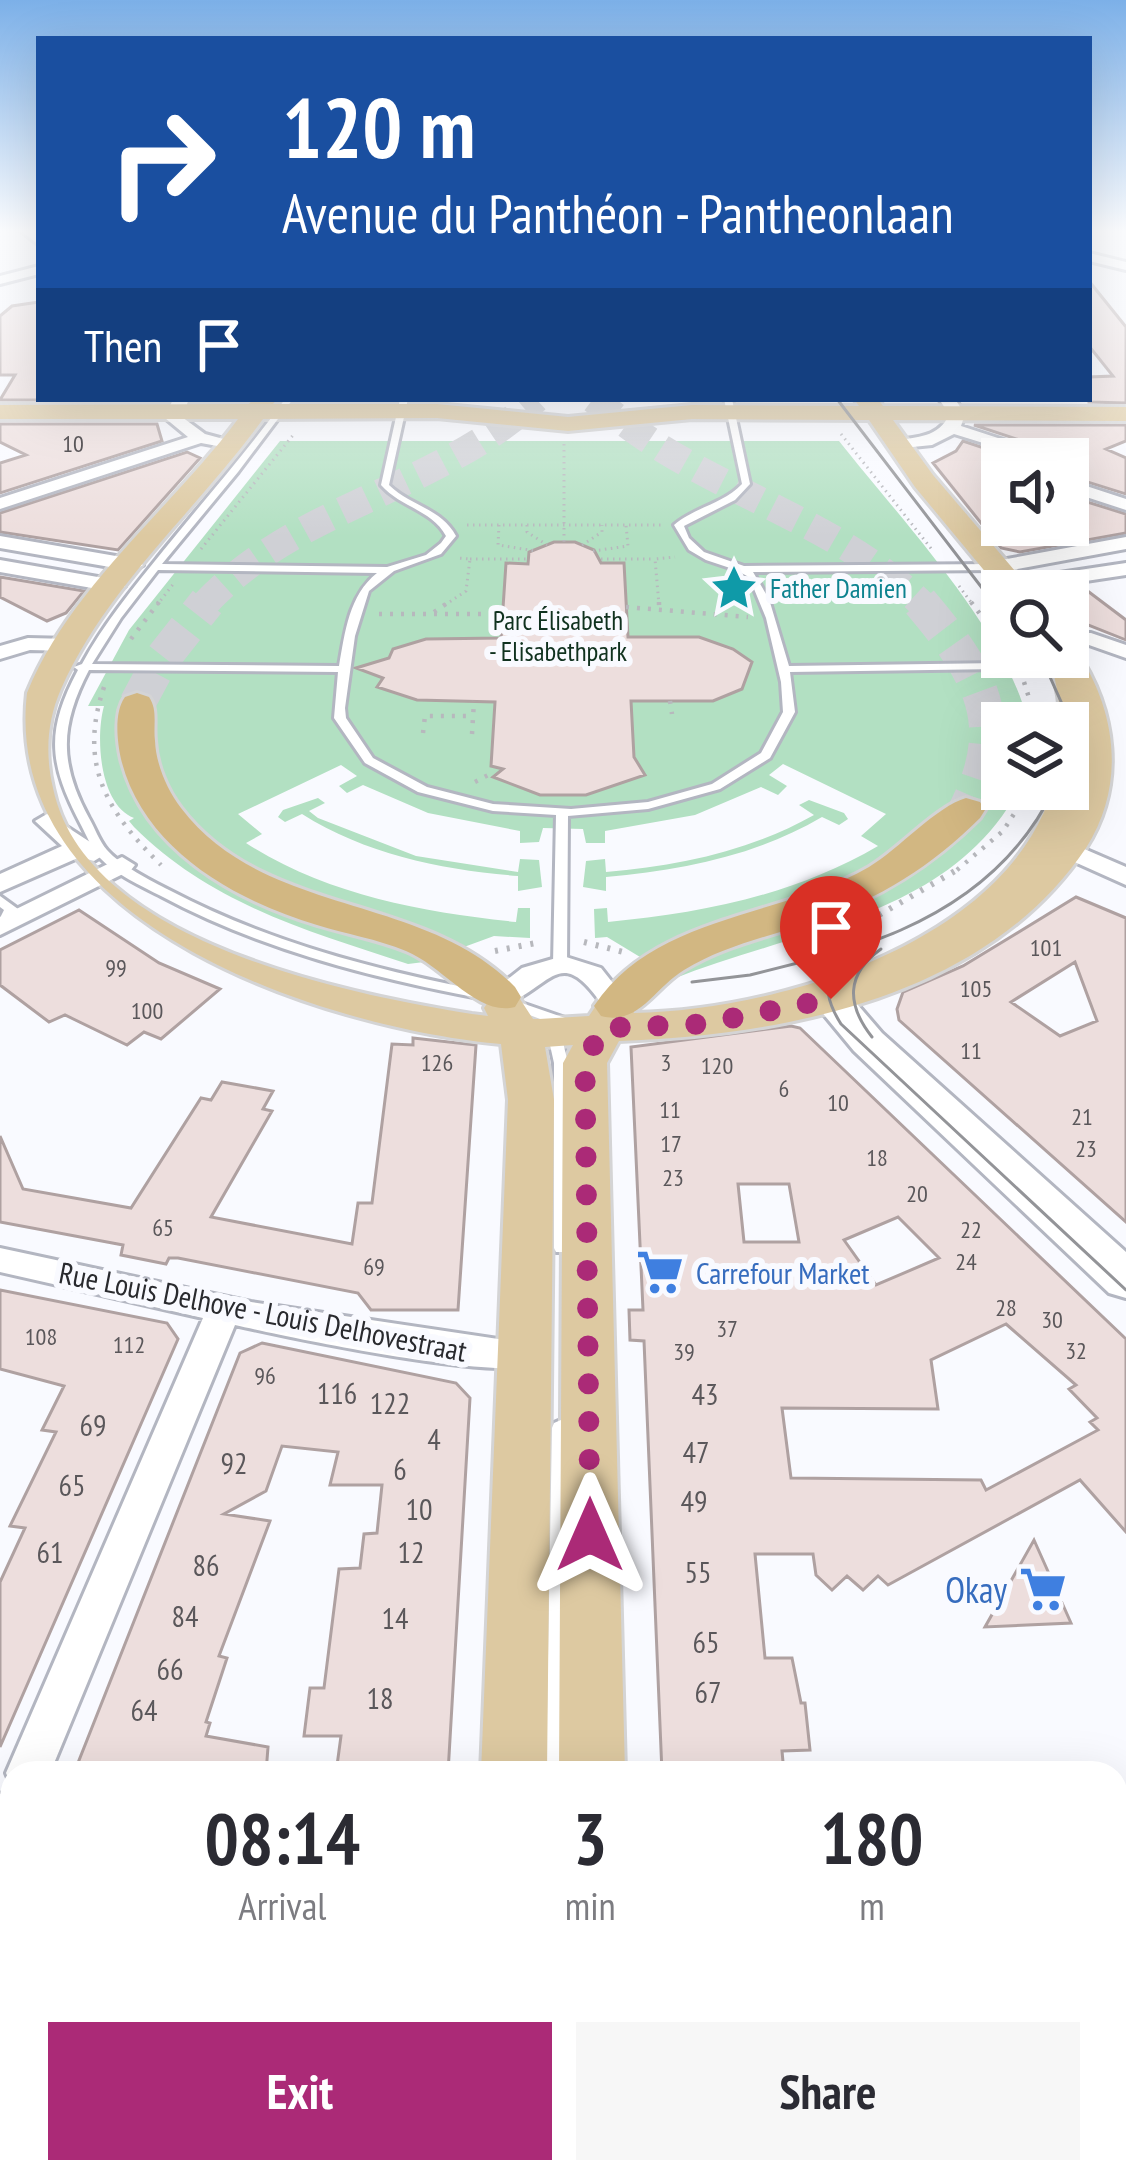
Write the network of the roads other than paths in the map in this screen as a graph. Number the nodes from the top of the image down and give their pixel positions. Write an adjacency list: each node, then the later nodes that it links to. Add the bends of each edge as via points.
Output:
1 (0, 393): 2 (main road)
2 (36, 394)
3 (1092, 395): 4 (main road)
4 (1126, 395)
5 (507, 402): 15 (main road)
6 (624, 402): 16 (main road, via 621,412)
7 (402, 405): 11 (main road); 15 (main road); 38 (lane, via 386,485 447,525 450,540 433,555)
8 (729, 405): 9 (main road); 16 (main road); 37 (lane, via 746,484 680,525 700,555)
9 (870, 406): 13 (main road); 25 (main road)
10 (177, 409): 11 (main road); 12 (main road); 17 (street); 18 (street)
11 (279, 409): 22 (main road); 42 (lane)
12 (0, 412)
13 (952, 414): 14 (main road); 19 (street); 20 (street)
14 (1126, 414)
15 (524, 422): 16 (main road)
16 (597, 422)
17 (146, 436): 23 (street, via 166,440); 29 (street)
18 (200, 438): 22 (street); 23 (street)
19 (991, 438)
20 (932, 440): 24 (street); 25 (street)
21 (981, 440): 24 (street, via 962,440)
22 (234, 444): 42 (main road)
23 (165, 449): 31 (street)
24 (968, 451): 26 (street)
25 (886, 452): 39 (main road)
26 (981, 456)
27 (1089, 471): 28 (street)
28 (1107, 477)
29 (0, 484)
30 (1089, 492): 32 (street)
31 (0, 505)
32 (1126, 505)
33 (0, 542): 42 (street)
34 (1126, 543): 40 (street)
35 (0, 566): 42 (street)
36 (1126, 568): 41 (street)
37 (740, 569): 43 (lane); 50 (lane, via 763,591)
38 (388, 570): 42 (lane); 49 (lane, via 366,589)
39 (998, 570)
40 (1042, 570)
41 (1089, 572)
42 (136, 573): 47 (main road); 47 (lane)
43 (981, 576)
44 (1120, 650): 45 (street)
45 (1089, 652)
46 (0, 653): 47 (street, via 28,644)
47 (70, 660): 49 (lane); 56 (lane, via 59,757); 56 (main road, via 40,700 32,778)
48 (981, 668): 50 (lane)
49 (346, 669): 54 (lane, via 341,721 378,766 457,800)
50 (782, 669): 54 (lane, via 787,721 749,766 672,800)
51 (1078, 678): 55 (main road, via 1099,765)
52 (137, 704): 64 (highway, via 134,745 145,786 194,846 283,898 431,945)
53 (966, 811): 63 (highway, via 865,886 681,950 639,978)
54 (562, 813): 61 (lane)
55 (1068, 850): 57 (street); 62 (main road, via 1033,894 988,927)
56 (84, 855): 58 (street); 60 (street); 64 (main road, via 130,914 287,987 390,1012)
57 (1126, 877)
58 (0, 884)
59 (0, 900): 60 (lane, via 11,909)
60 (0, 927)
61 (560, 964): 63 (street, via 598,976); 64 (street, via 530,973)
62 (831, 999): 63 (main road, via 702,1024); 67 (main road)
63 (609, 1017): 64 (main road); 74 (main road, via 585,1063)
64 (531, 1021): 66 (lane, via 561,1063); 69 (main road)
65 (0, 1261): 68 (street, Rue Louis Delhove - Louis Delhovestraat)
66 (562, 1278)
67 (1126, 1280)
68 (224, 1309): 69 (street, Rue Louis Delhove - Louis Delhovestraat); 71 (street)
69 (526, 1355): 72 (main road)
70 (561, 1416): 73 (lane)
71 (33, 1761)
72 (514, 1761)
73 (557, 1761)
74 (592, 1761)

